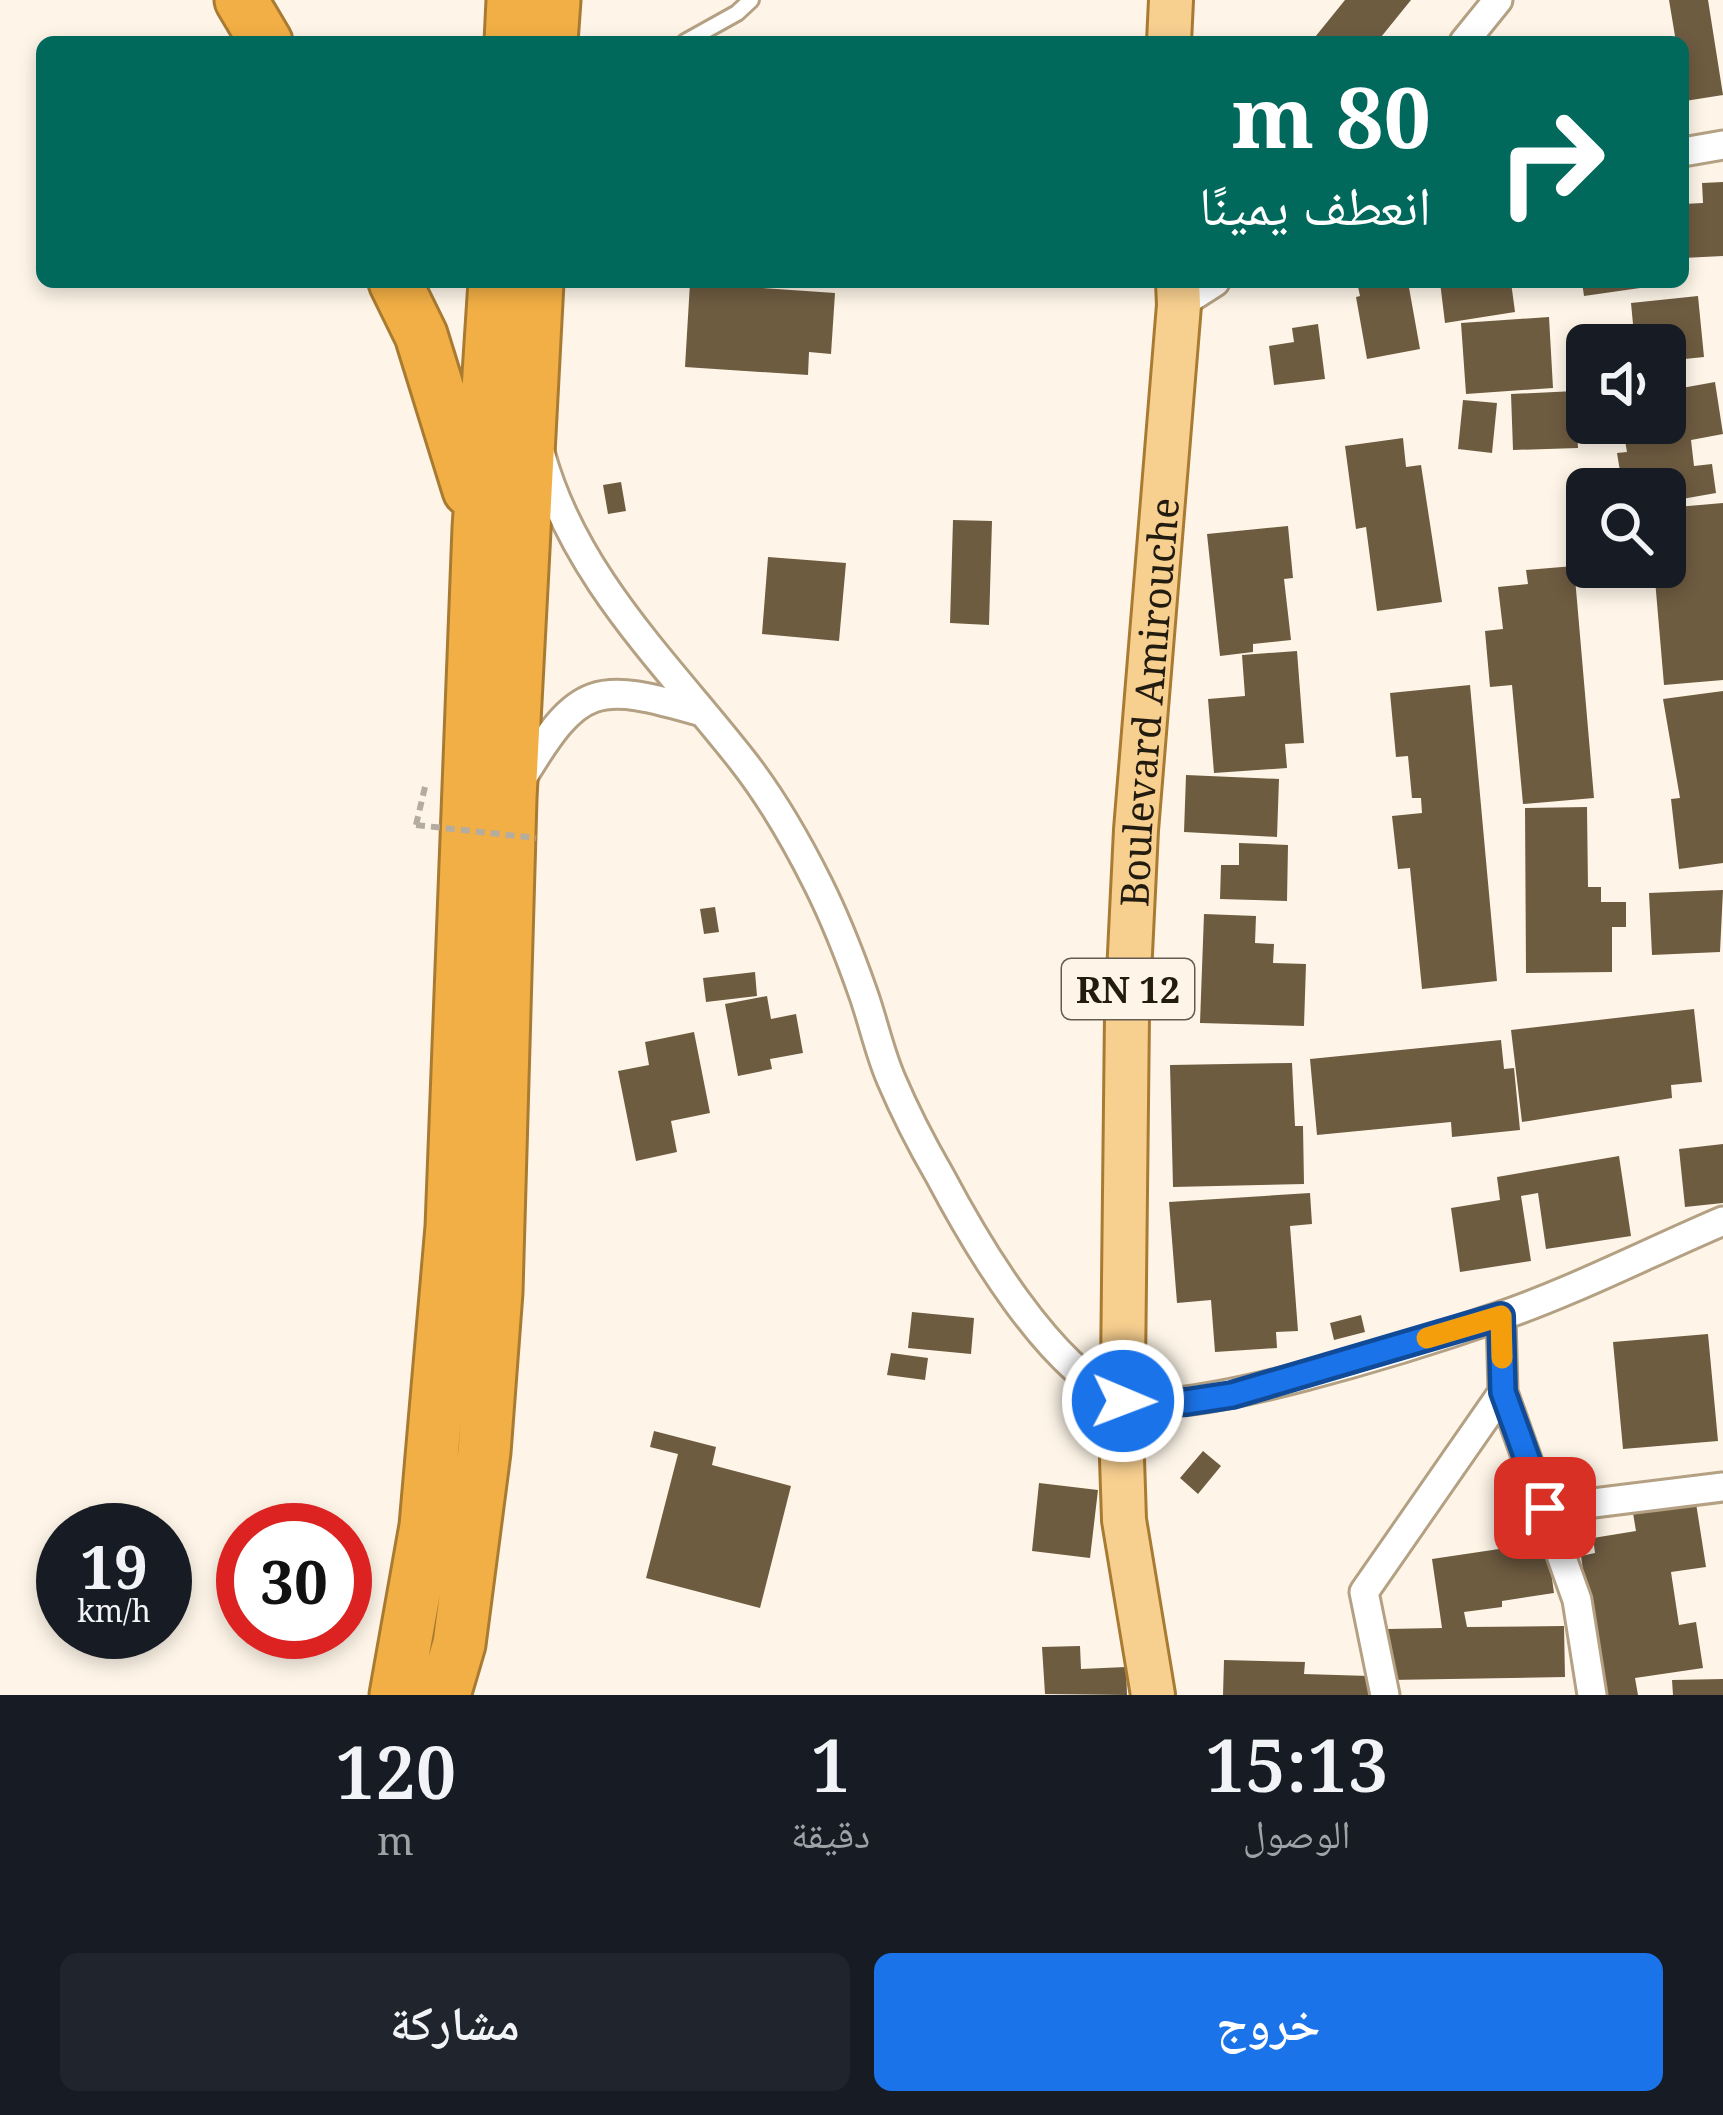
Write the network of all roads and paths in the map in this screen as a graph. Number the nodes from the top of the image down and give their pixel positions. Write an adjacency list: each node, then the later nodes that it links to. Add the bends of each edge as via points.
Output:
1 (241, 0): 7 (highway)
2 (513, 0): 8 (highway)
3 (554, 0): 9 (highway)
4 (751, 0): 10 (lane)
5 (1171, 0): 11 (main road)
6 (1498, 0): 12 (street)
7 (262, 36)
8 (511, 36)
9 (551, 36)
10 (696, 36)
11 (1169, 36)
12 (1469, 36)
13 (1723, 146): 14 (street)
14 (1689, 151)
15 (398, 288): 20 (highway, via 440,389)
16 (495, 288): 20 (highway)
17 (537, 288): 19 (highway)
18 (1178, 294): 27 (main road, Boulevard Amirouche / RN 12, via 1136,830)
19 (531, 418): 21 (street, via 576,542 623,616); 22 (highway)
20 (479, 528): 30 (highway, via 452,1227 426,1526)
21 (702, 712): 22 (street, via 636,693 592,698 555,724); 27 (street, via 745,764 819,886 890,1076 999,1278 1084,1375)
22 (523, 818): 23 (path, bridge); 31 (highway, via 478,1494 459,1644)
23 (416, 825)
24 (1723, 1222): 25 (street)
25 (1501, 1316): 26 (street); 27 (street, via 1232,1395)
26 (1503, 1392): 29 (street); 33 (street, via 1364,1592)
27 (1123, 1401): 32 (main road, Boulevard Amirouche / RN 12, via 1124,1520)
28 (1723, 1487): 29 (street)
29 (1545, 1508): 34 (street, via 1577,1600)
30 (396, 1695)
31 (444, 1695)
32 (1153, 1695)
33 (1384, 1695)
34 (1592, 1695)

